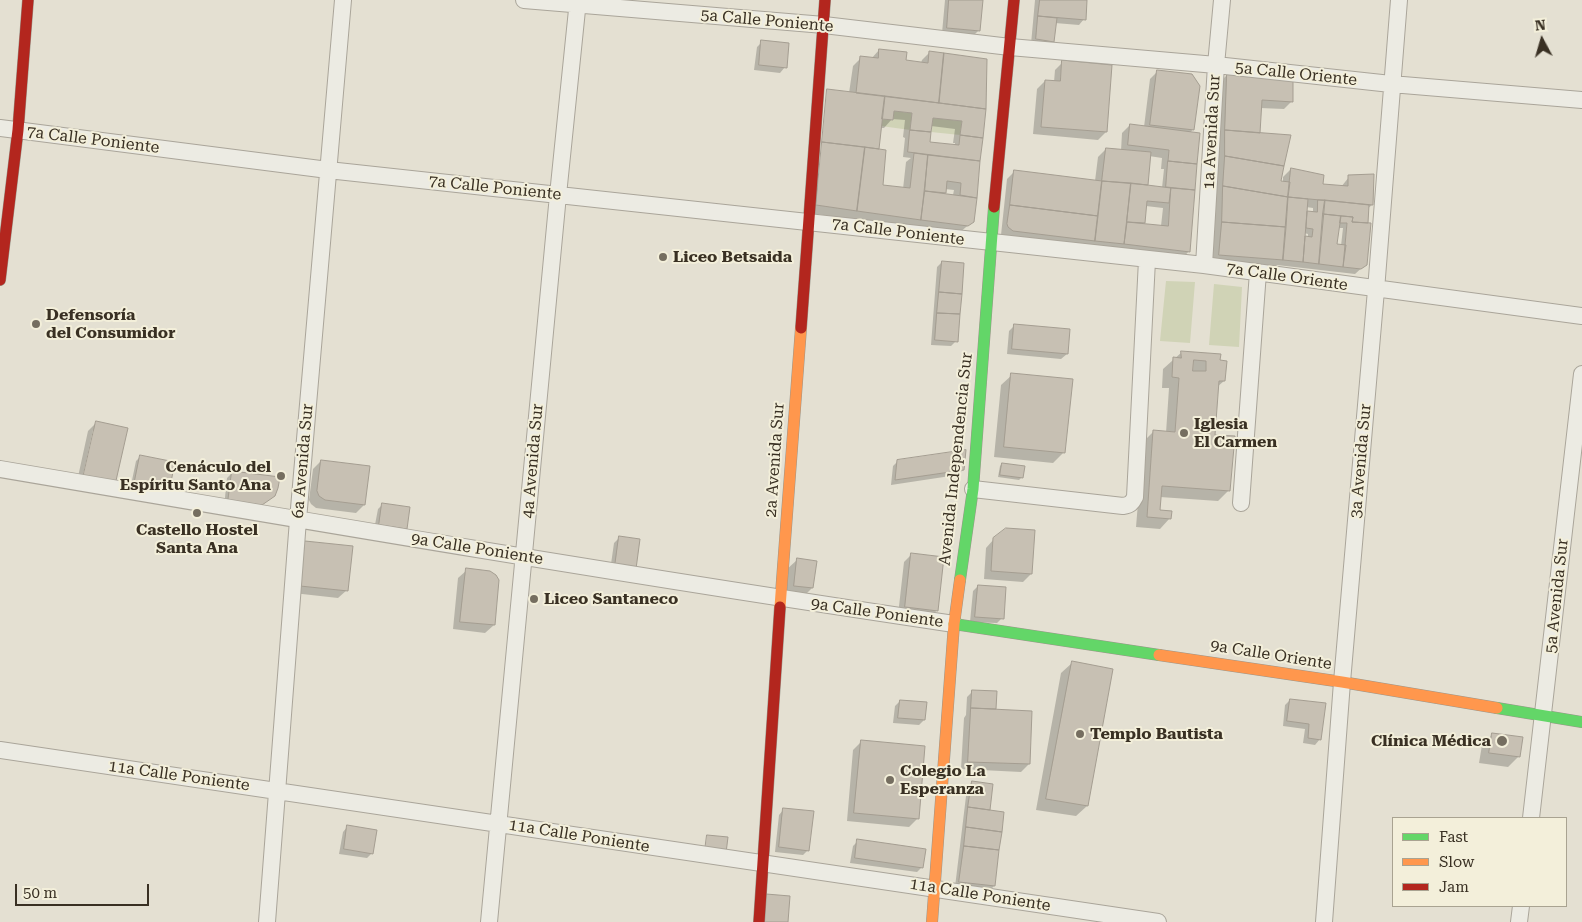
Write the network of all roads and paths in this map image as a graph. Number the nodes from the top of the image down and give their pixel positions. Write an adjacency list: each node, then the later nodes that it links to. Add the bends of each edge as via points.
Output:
1 (28, 0): 15 (main road)
2 (343, 0): 16 (street, 6a Avenida Sur)
3 (524, 0): 8 (street, 5a Calle Poniente)
4 (825, 0): 9 (main road, 2a Avenida Sur)
5 (1014, 0): 10 (main road, Avenida Independencia Sur)
6 (1222, 0): 11 (street, 1a Avenida Sur)
7 (1399, 0): 12 (street, 3a Avenida Sur)
8 (578, 3): 9 (street, 5a Calle Poniente); 17 (street, 4a Avenida Sur)
9 (824, 25): 10 (street, 5a Calle Poniente); 18 (main road, 2a Avenida Sur)
10 (1010, 47): 11 (street, 5a Calle Oriente); 19 (main road, Avenida Independencia Sur)
11 (1216, 66): 12 (street, 5a Calle Oriente); 21 (street, 1a Avenida Sur)
12 (1391, 84): 13 (street, 5a Calle Oriente); 24 (street, 3a Avenida Sur)
13 (1582, 100)
14 (0, 128): 15 (street, 7a Calle Poniente)
15 (18, 130): 16 (street, 7a Calle Poniente); 23 (main road)
16 (328, 170): 17 (street, 7a Calle Poniente); 30 (street, 6a Avenida Sur)
17 (558, 195): 18 (street, 7a Calle Poniente); 31 (street, 4a Avenida Sur)
18 (809, 221): 19 (street, 7a Calle Poniente); 32 (main road, 2a Avenida Sur)
19 (991, 243): 20 (street, 7a Calle Oriente); 28 (main road, Avenida Independencia Sur)
20 (1147, 260): 21 (street, 7a Calle Oriente); 28 (street, via 1133,502 1123,506)
21 (1204, 265): 22 (street, 7a Calle Oriente)
22 (1258, 272): 24 (street, 7a Calle Oriente); 29 (street)
23 (0, 280)
24 (1376, 290): 25 (street, 7a Calle Oriente); 34 (street, 3a Avenida Sur)
25 (1582, 316)
26 (1582, 374): 35 (street, 5a Avenida Sur)
27 (0, 469): 30 (street, 9a Calle Poniente)
28 (973, 489): 33 (main road, Avenida Independencia Sur)
29 (1241, 503)
30 (298, 520): 31 (street, 9a Calle Poniente); 38 (street, 6a Avenida Sur)
31 (525, 557): 32 (street, 9a Calle Poniente); 40 (street, 4a Avenida Sur)
32 (781, 598): 33 (street, 9a Calle Poniente); 41 (main road, 2a Avenida Sur)
33 (954, 624): 34 (main road, 9a Calle Oriente); 42 (main road, Avenida Independencia Sur)
34 (1342, 682): 35 (main road, 9a Calle Oriente); 49 (street, 3a Avenida Sur)
35 (1544, 715): 36 (main road, 9a Calle Oriente); 39 (street, 5a Avenida Sur)
36 (1582, 722)
37 (0, 750): 38 (street, 11a Calle Poniente)
38 (277, 791): 40 (street, 11a Calle Poniente); 44 (street, 6a Avenida Sur)
39 (1531, 817)
40 (498, 824): 41 (street, 11a Calle Poniente); 45 (street, 4a Avenida Sur)
41 (762, 864): 42 (street, 11a Calle Poniente); 46 (main road, 2a Avenida Sur)
42 (935, 888): 47 (main road, Avenida Independencia Sur); 48 (street, 11a Calle Poniente)
43 (1521, 907): 50 (street)
44 (267, 922)
45 (490, 922)
46 (759, 922)
47 (932, 922)
48 (1158, 922)
49 (1324, 922)
50 (1519, 922)

